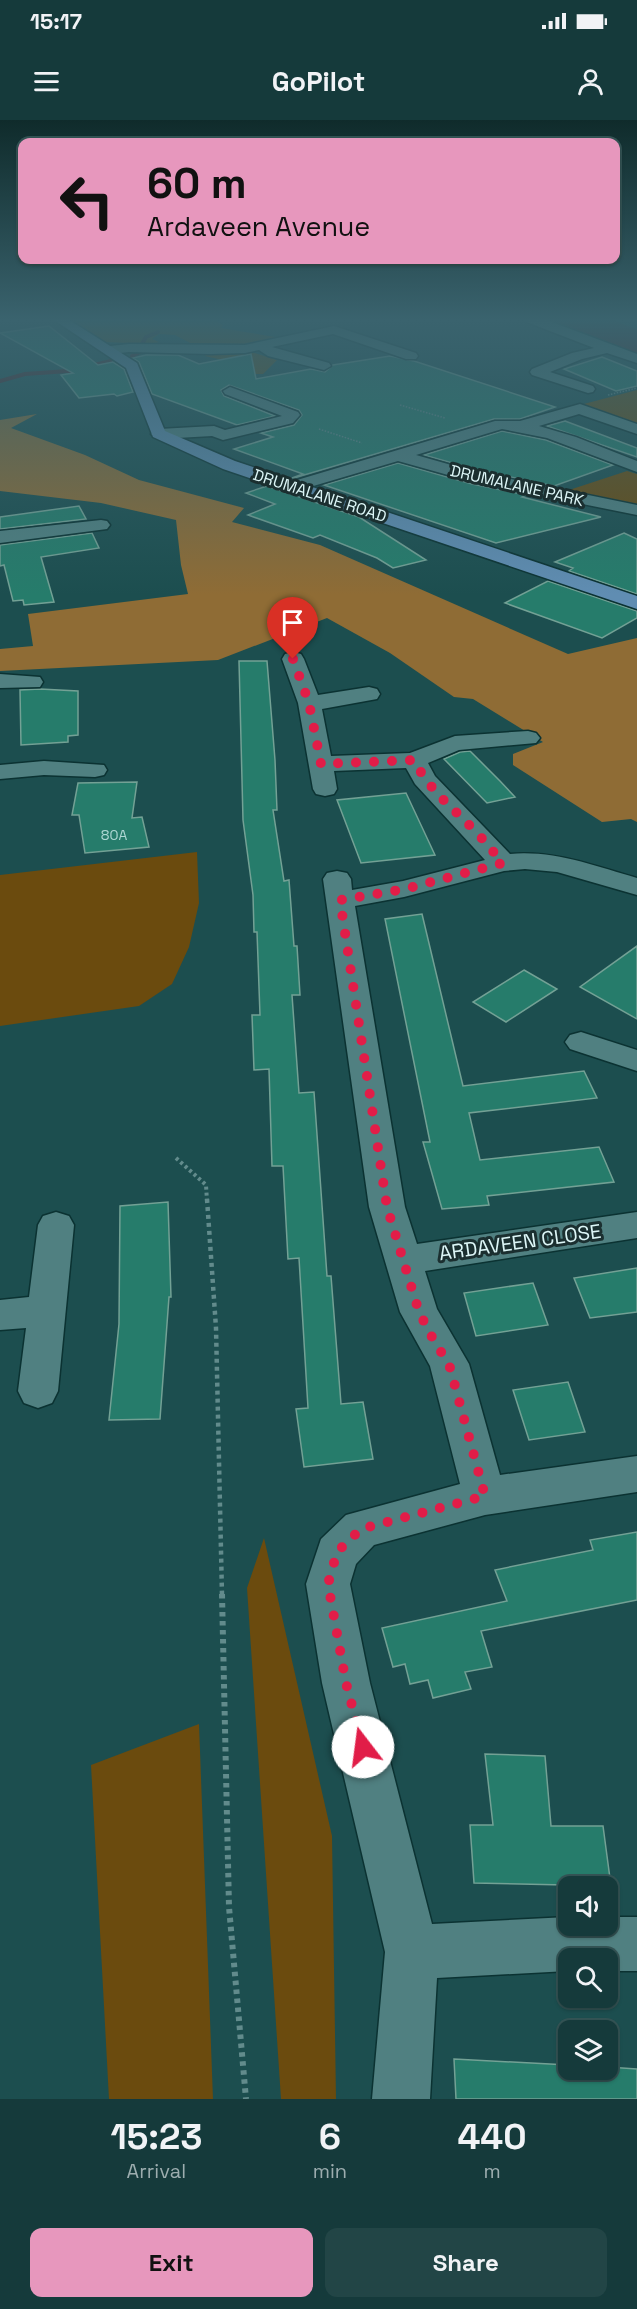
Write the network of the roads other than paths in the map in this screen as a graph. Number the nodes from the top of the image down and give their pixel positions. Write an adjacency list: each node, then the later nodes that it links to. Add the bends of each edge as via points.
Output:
1 (150, 410): 7 (main road)
2 (280, 410): 7 (street, via 292,415 264,427 223,435 214,431)
3 (575, 410): 5 (street)
4 (584, 410): 6 (street)
5 (521, 426): 8 (street, DRUMALANE PARK, via 501,424); 9 (street, DRUMALANE PARK)
6 (637, 429)
7 (159, 434): 10 (main road, DRUMALANE ROAD, via 229,465)
8 (397, 455): 10 (street, DRUMALANE PARK); 11 (street, DRUMALANE PARK, via 473,477)
9 (637, 466)
10 (293, 487): 14 (main road, DRUMALANE ROAD)
11 (637, 510)
12 (101, 525): 13 (street)
13 (0, 537)
14 (637, 603)
15 (293, 659): 19 (street)
16 (0, 681): 17 (street)
17 (32, 682)
18 (369, 694): 19 (street)
19 (309, 703): 22 (street)
20 (528, 738): 21 (street, via 455,743)
21 (414, 760): 22 (street); 26 (street, via 447,806)
22 (321, 764): 25 (street)
23 (95, 770): 24 (street, via 44,768)
24 (0, 772)
25 (325, 789)
26 (503, 863): 27 (street, via 559,864); 32 (street, via 405,889 339,889 387,1207)
27 (637, 887)
28 (581, 1042): 29 (street)
29 (637, 1061)
30 (56, 1225): 33 (street)
31 (637, 1225): 32 (street, ARDAVEEN CLOSE)
32 (404, 1260): 37 (street, via 419,1312 449,1364)
33 (45, 1311): 34 (street); 35 (street)
34 (0, 1315)
35 (38, 1391)
36 (637, 1474): 37 (street)
37 (485, 1496): 39 (street, via 361,1529 337,1552 328,1584 346,1683)
38 (637, 1944): 39 (street)
39 (411, 1952): 40 (street)
40 (401, 2099)

